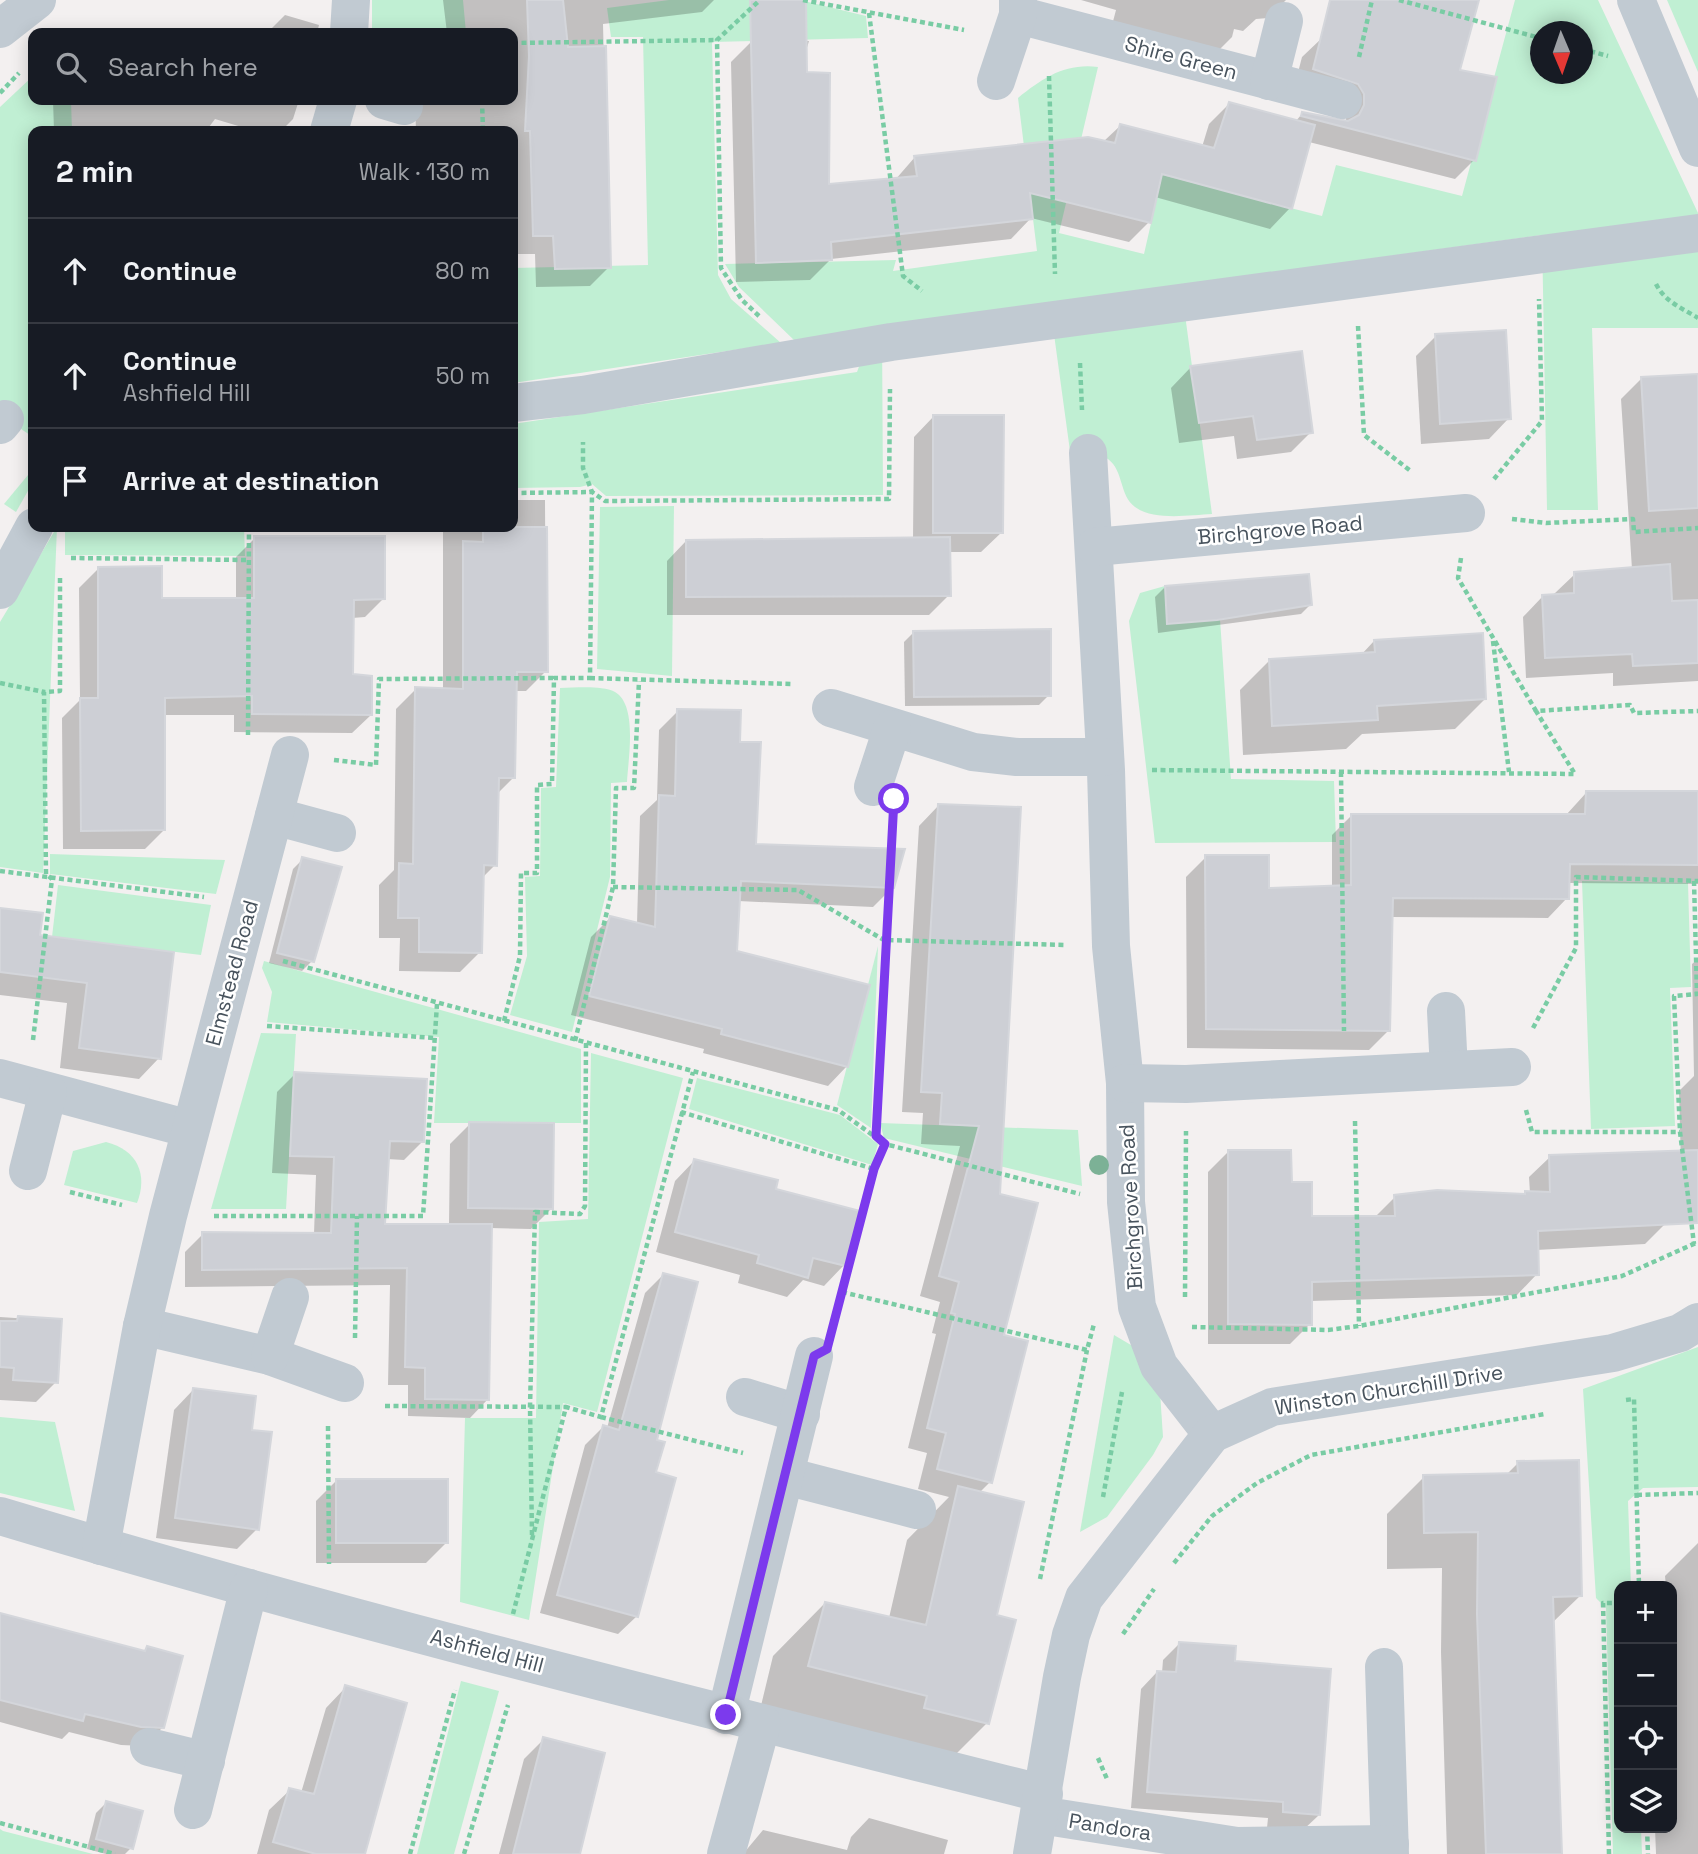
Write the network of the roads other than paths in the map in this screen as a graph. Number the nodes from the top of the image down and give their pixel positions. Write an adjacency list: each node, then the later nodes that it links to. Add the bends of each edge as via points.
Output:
1 (37, 0): 7 (street)
2 (351, 0): 6 (street)
3 (1636, 0): 13 (street)
4 (1015, 18): 8 (street); 9 (street, Shire Green)
5 (1284, 21): 9 (street)
6 (349, 28)
7 (0, 29)
8 (996, 81)
9 (1269, 81): 10 (street, Shire Green)
10 (1343, 100)
11 (337, 105): 12 (street)
12 (330, 126)
13 (1698, 148)
14 (1698, 233): 15 (street, via 891,342)
15 (518, 402)
16 (1088, 453): 19 (street, Birchgrove Road)
17 (1466, 513): 19 (street, Birchgrove Road)
18 (31, 532): 20 (street)
19 (1095, 547): 24 (street, Birchgrove Road)
20 (0, 590)
21 (831, 708): 22 (street)
22 (892, 729): 24 (street, via 974,752); 25 (street)
23 (290, 755): 26 (street, Elmstead Road)
24 (1106, 763): 31 (street, Birchgrove Road, via 1111,946)
25 (873, 787)
26 (274, 817): 27 (street); 33 (street, Elmstead Road)
27 (337, 833)
28 (1446, 1011): 30 (street)
29 (1512, 1067): 30 (street)
30 (1449, 1070): 31 (street)
31 (1125, 1083): 43 (street, Birchgrove Road, via 1126,1202 1137,1307 1159,1366)
32 (24, 1085): 33 (street); 34 (street)
33 (190, 1129): 37 (street, Elmstead Road)
34 (28, 1171)
35 (290, 1297): 38 (street)
36 (1698, 1322): 43 (street, Winston Churchill Drive, via 1680,1333 1613,1353 1272,1407)
37 (142, 1326): 38 (street); 47 (street, Elmstead Road)
38 (270, 1356): 40 (street)
39 (814, 1356): 42 (street)
40 (345, 1383)
41 (745, 1397): 42 (street)
42 (801, 1414): 44 (street)
43 (1212, 1434): 53 (street, Winston Churchill Drive, via 1084,1598 1062,1677)
44 (788, 1470): 45 (street); 50 (street)
45 (918, 1510)
46 (0, 1516): 47 (street, Ashfield Hill)
47 (101, 1546): 48 (street, Ashfield Hill)
48 (249, 1588): 50 (street, Ashfield Hill); 52 (street)
49 (1384, 1667): 55 (street, Pandora)
50 (744, 1719): 53 (street, Ashfield Hill); 56 (street)
51 (149, 1747): 52 (street)
52 (206, 1761): 54 (street)
53 (1042, 1804): 55 (street, Pandora, via 1112,1828 1237,1846); 57 (street, Winston Churchill Drive)
54 (193, 1811)
55 (1390, 1849)
56 (726, 1854)
57 (1032, 1854)

